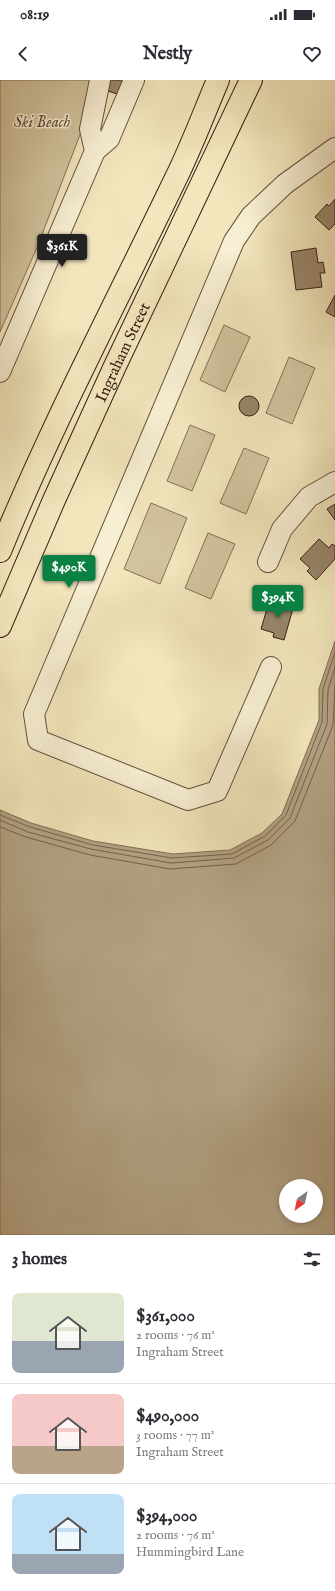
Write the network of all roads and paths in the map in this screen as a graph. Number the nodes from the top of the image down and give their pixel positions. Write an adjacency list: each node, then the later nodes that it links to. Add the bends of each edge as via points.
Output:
1 (100, 80): 6 (street, via 90,129)
2 (134, 80): 6 (street, via 109,139)
3 (218, 80): 9 (main road, Ingraham Street, via 176,179 27,485)
4 (251, 80): 11 (main road, Ingraham Street, via 115,366)
5 (335, 148): 12 (street, via 285,184 251,216 234,240 34,714 38,740 188,800 217,791)
6 (95, 151): 7 (street)
7 (0, 372)
8 (335, 482): 10 (street, via 309,497 282,529)
9 (0, 550)
10 (268, 562)
11 (0, 626)
12 (271, 667)

